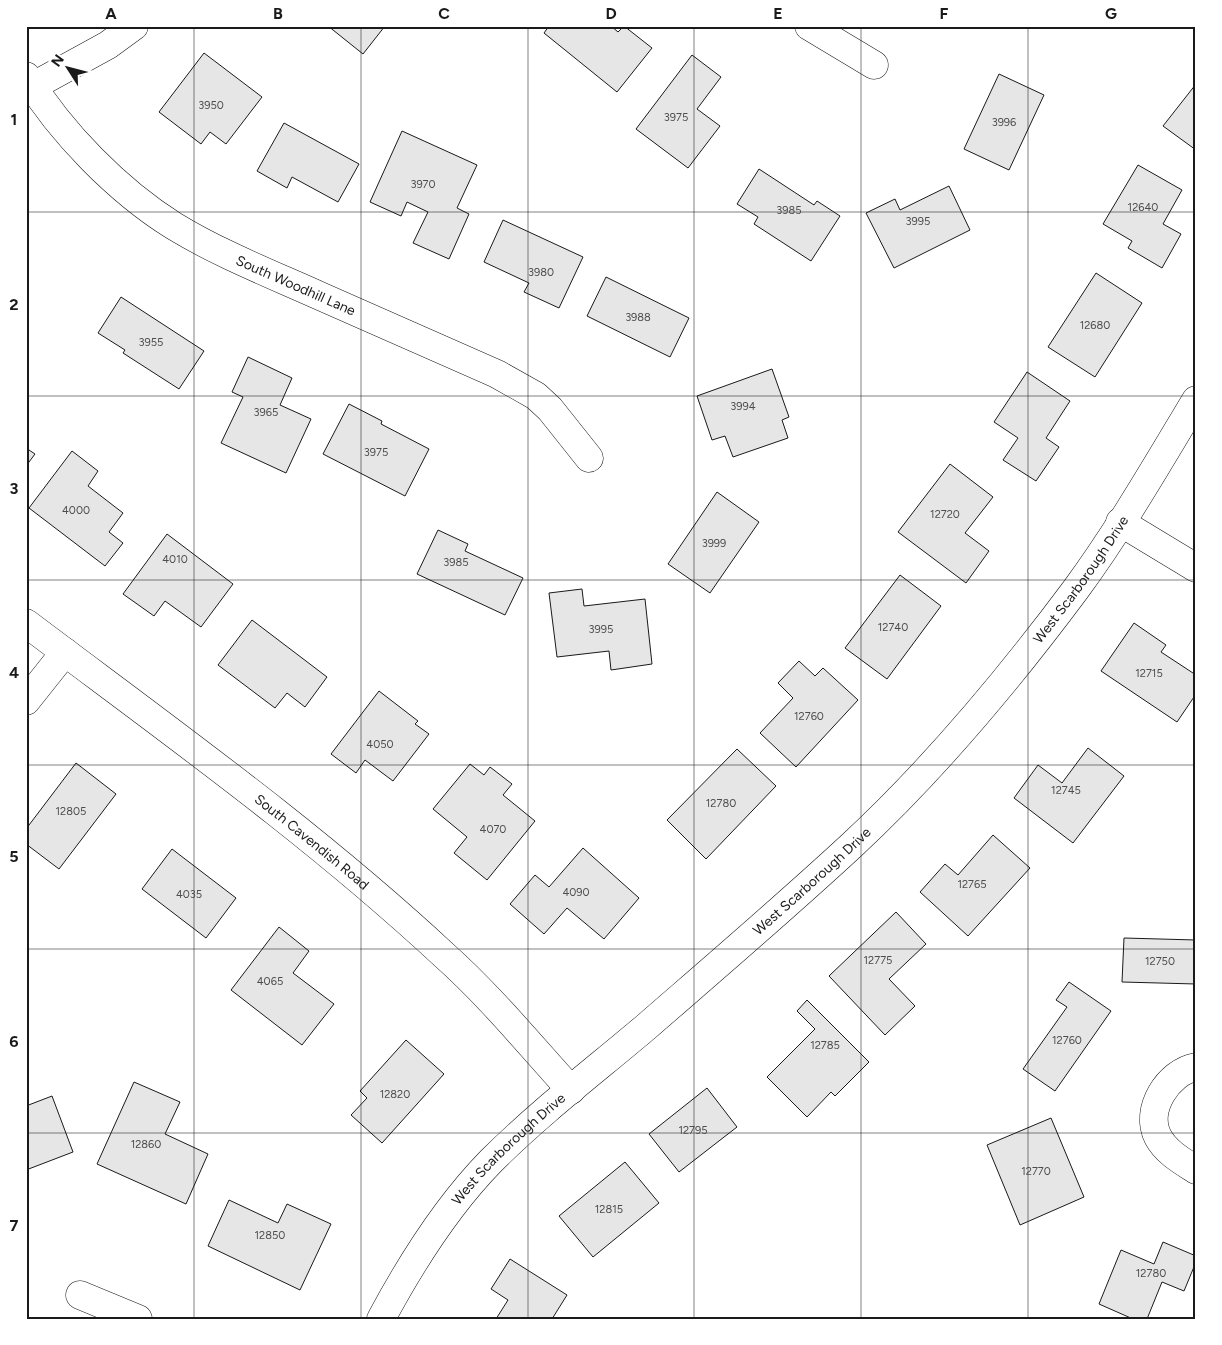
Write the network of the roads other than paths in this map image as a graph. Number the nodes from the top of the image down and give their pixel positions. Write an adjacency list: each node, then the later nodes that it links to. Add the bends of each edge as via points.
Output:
1 (134, 26): 4 (street, via 108,45)
2 (809, 26): 3 (street)
3 (874, 65)
4 (28, 84): 6 (street, South Woodhill Lane, via 104,171 174,226 242,261 497,374 536,396)
5 (1193, 411): 7 (street, West Scarborough Drive)
6 (589, 458)
7 (1120, 522): 8 (street); 13 (street, West Scarborough Drive, via 1077,588 978,711 892,805 763,927)
8 (1196, 568)
9 (26, 623): 10 (street, South Cavendish Road)
10 (65, 652): 11 (street); 13 (street, South Cavendish Road, via 386,901 447,956)
11 (26, 701)
12 (1196, 1067): 14 (street, via 1172,1079 1158,1100 1155,1113 1158,1137 1174,1156)
13 (571, 1090): 17 (street, West Scarborough Drive, via 490,1162 445,1215 402,1280)
14 (1196, 1170)
15 (80, 1295): 16 (street)
16 (138, 1319)
17 (381, 1319)

